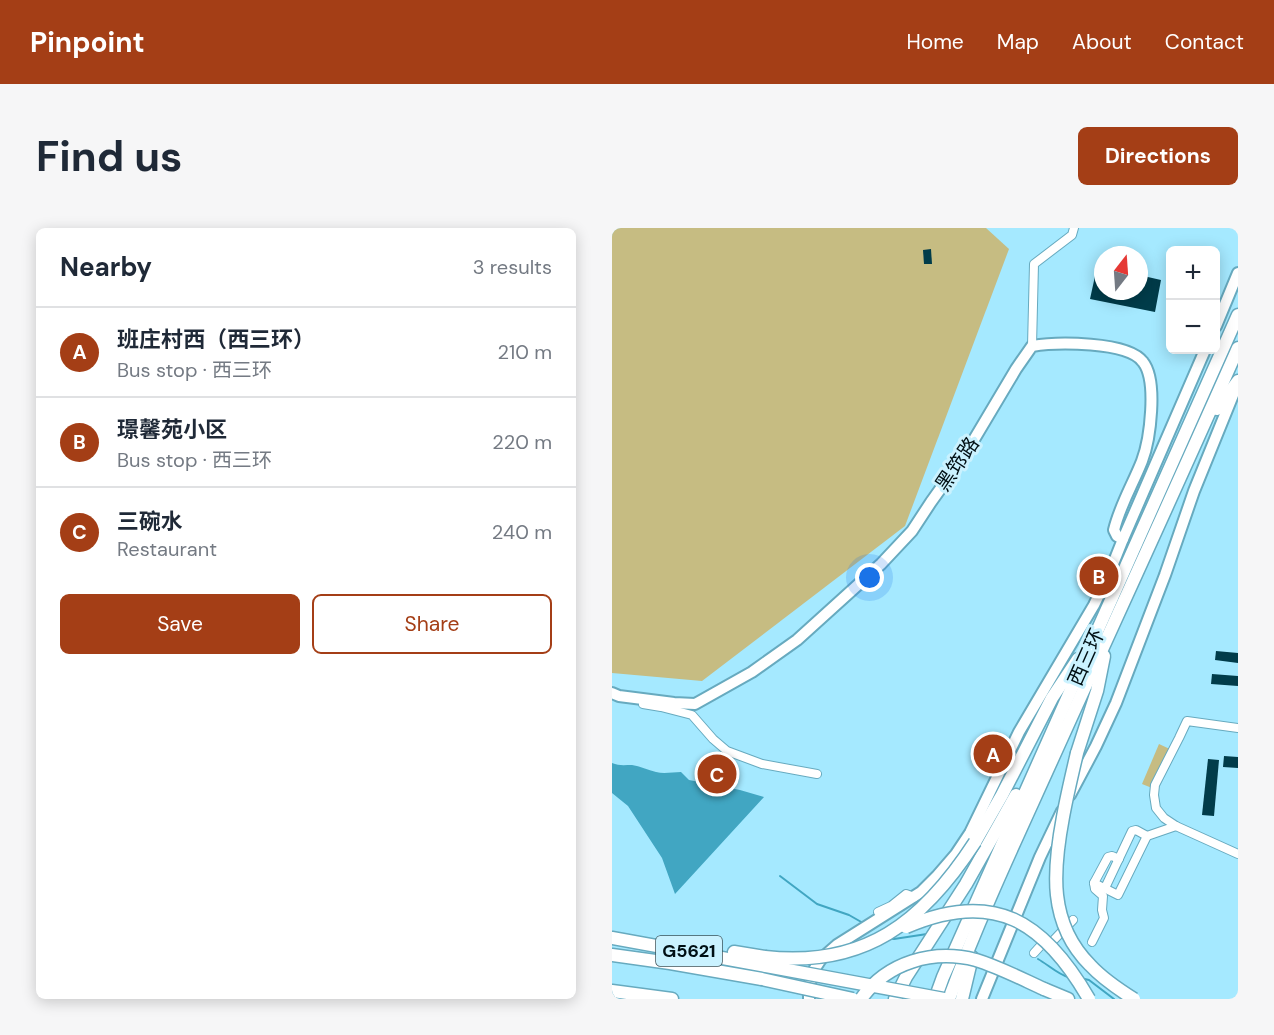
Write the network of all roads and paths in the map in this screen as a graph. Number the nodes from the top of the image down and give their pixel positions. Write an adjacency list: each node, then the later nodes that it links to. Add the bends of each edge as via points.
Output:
1 (1074, 228): 5 (street, via 1072,234 1034,264)
2 (1238, 273): 3 (main road)
3 (1220, 314)
4 (1238, 315): 11 (highway, 西三环)
5 (1032, 346): 10 (main road, via 1112,347 1131,352 1143,362 1149,378 1149,435 1114,530); 13 (main road, 黑筇路, via 912,531 797,640 752,672 695,704)
6 (1238, 348): 9 (highway, 西三环)
7 (1203, 354): 10 (main road)
8 (1238, 381): 9 (highway); 43 (main road, via 1116,704 1049,838)
9 (1204, 427): 11 (highway, 西三环)
10 (1123, 538): 35 (main road, via 1094,604 1019,732 956,854 914,897 883,913 821,958 812,973)
11 (1104, 631): 15 (highway, 西三环); 23 (highway, 西三环); 26 (highway, bridge, via 1052,699 1002,795 958,867 935,896); 46 (highway, bridge, via 1097,692 1077,753 1057,847 1055,888 1058,905 1079,953)
12 (612, 693): 13 (main road, 黑筇路)
13 (626, 696): 16 (street, via 631,702 692,715 727,751 762,764)
14 (1238, 728): 17 (street, via 1186,721 1155,785 1154,795 1156,808)
15 (1047, 742): 38 (highway, via 966,884); 39 (highway, 西三环)
16 (818, 774)
17 (1176, 826): 18 (street); 19 (street)
18 (1147, 836): 20 (street, via 1132,831); 22 (street, via 1118,895)
19 (1238, 854)
20 (1119, 859): 21 (street, via 1108,857); 22 (street)
21 (1094, 883): 22 (street); 27 (street, via 1103,896 1104,918)
22 (1104, 888)
23 (987, 903): 41 (highway, 西三环); 42 (highway)
24 (1073, 920): 28 (street, via 1048,946 1044,942)
25 (612, 936): 30 (highway)
26 (880, 939): 30 (highway, bridge, via 830,956); 45 (highway, bridge, via 945,914 972,910 998,913 1042,937)
27 (1092, 942)
28 (1034, 953)
29 (612, 955): 36 (highway, G5621, bridge, via 762,979)
30 (766, 962): 40 (highway, bridge)
31 (612, 991): 32 (highway)
32 (641, 994): 33 (highway); 34 (highway)
33 (666, 999)
34 (672, 999)
35 (809, 999)
36 (853, 999)
37 (861, 999): 44 (highway, bridge, via 899,967 920,959 947,956 976,960)
38 (894, 999)
39 (935, 999)
40 (944, 999)
41 (949, 999)
42 (962, 999)
43 (982, 999)
44 (1068, 999)
45 (1089, 999)
46 (1134, 999)

